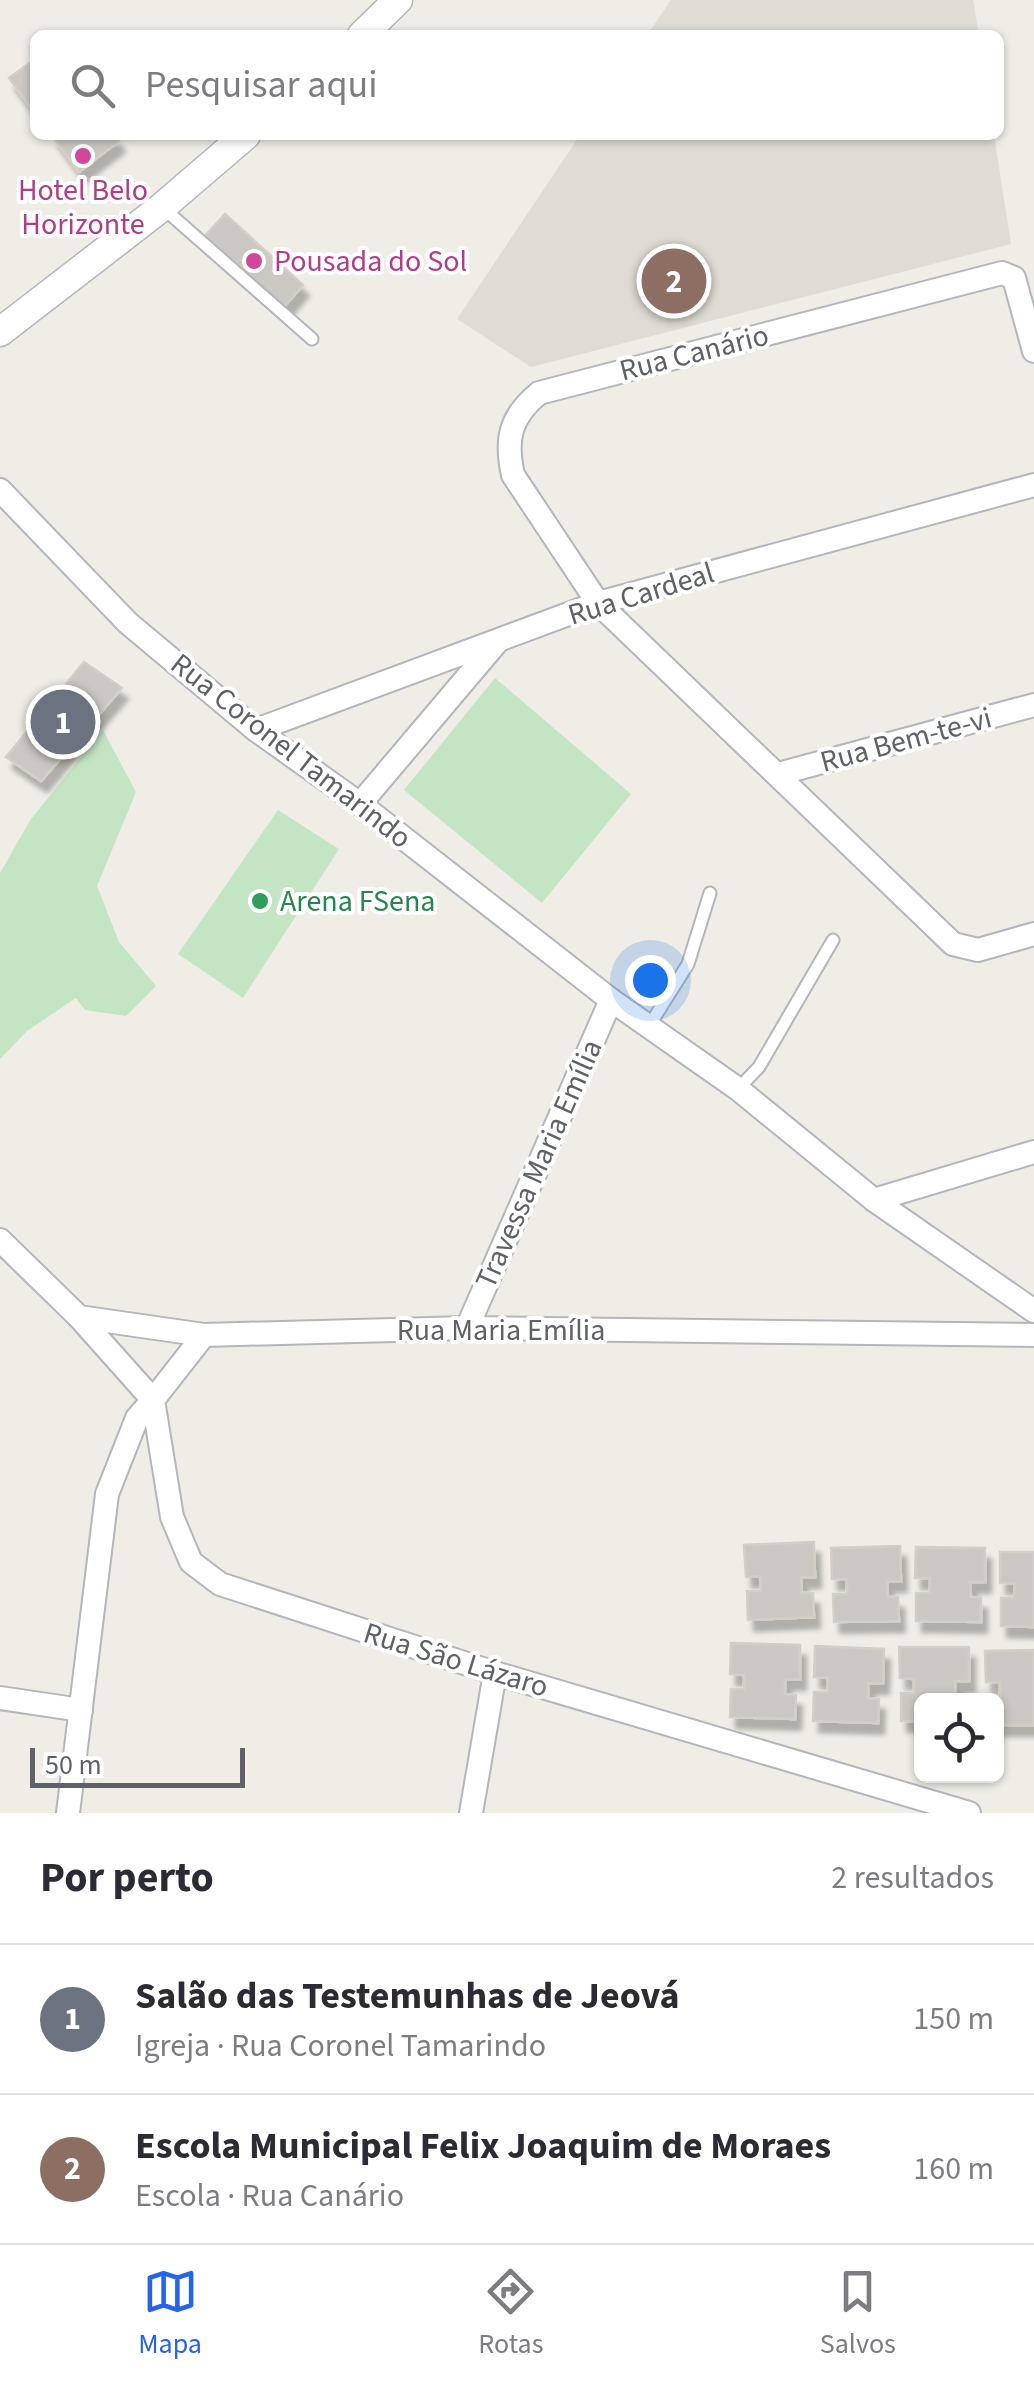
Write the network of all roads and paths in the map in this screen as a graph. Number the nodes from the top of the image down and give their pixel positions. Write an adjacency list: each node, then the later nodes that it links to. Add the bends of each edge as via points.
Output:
1 (398, 0): 2 (street)
2 (367, 30)
3 (240, 140): 4 (street)
4 (162, 207): 5 (street); 6 (lane)
5 (0, 332)
6 (312, 339)
7 (1034, 351): 10 (street, Rua Canário, via 1014,278 1002,273 539,392 509,429 513,474)
8 (1034, 485): 10 (street, Rua Cardeal)
9 (0, 490): 13 (street, Rua Coronel Tamarindo, via 128,624)
10 (598, 603): 11 (street, Rua Cardeal); 14 (street)
11 (498, 641): 13 (street, Rua Cardeal); 15 (street)
12 (1034, 705): 14 (street, Rua Bem-te-vi)
13 (256, 730): 15 (street, Rua Coronel Tamarindo)
14 (778, 774): 17 (street, via 954,944 978,950)
15 (360, 804): 19 (street, Rua Coronel Tamarindo)
16 (710, 893): 20 (lane, via 688,964)
17 (1034, 934)
18 (833, 940): 21 (lane)
19 (611, 1000): 20 (street, Rua Coronel Tamarindo); 27 (street, Travessa Maria Emília)
20 (649, 1026): 21 (street, Rua Coronel Tamarindo)
21 (738, 1089): 23 (street, Rua Coronel Tamarindo)
22 (1034, 1152): 23 (street)
23 (874, 1200): 25 (street, Rua Coronel Tamarindo)
24 (0, 1240): 26 (street)
25 (1034, 1311)
26 (79, 1317): 28 (street, Rua Maria Emília); 30 (street)
27 (467, 1328): 28 (street, Rua Maria Emília); 29 (street, Rua Maria Emília)
28 (204, 1335): 30 (street)
29 (1034, 1335)
30 (153, 1400): 31 (street, Rua São Lázaro, via 172,1517 191,1562 220,1584); 33 (street, via 137,1418 107,1494)
31 (495, 1674): 35 (street); 36 (street, Rua São Lázaro)
32 (0, 1698): 33 (street)
33 (81, 1710): 34 (street)
34 (68, 1813)
35 (471, 1813)
36 (968, 1813)

